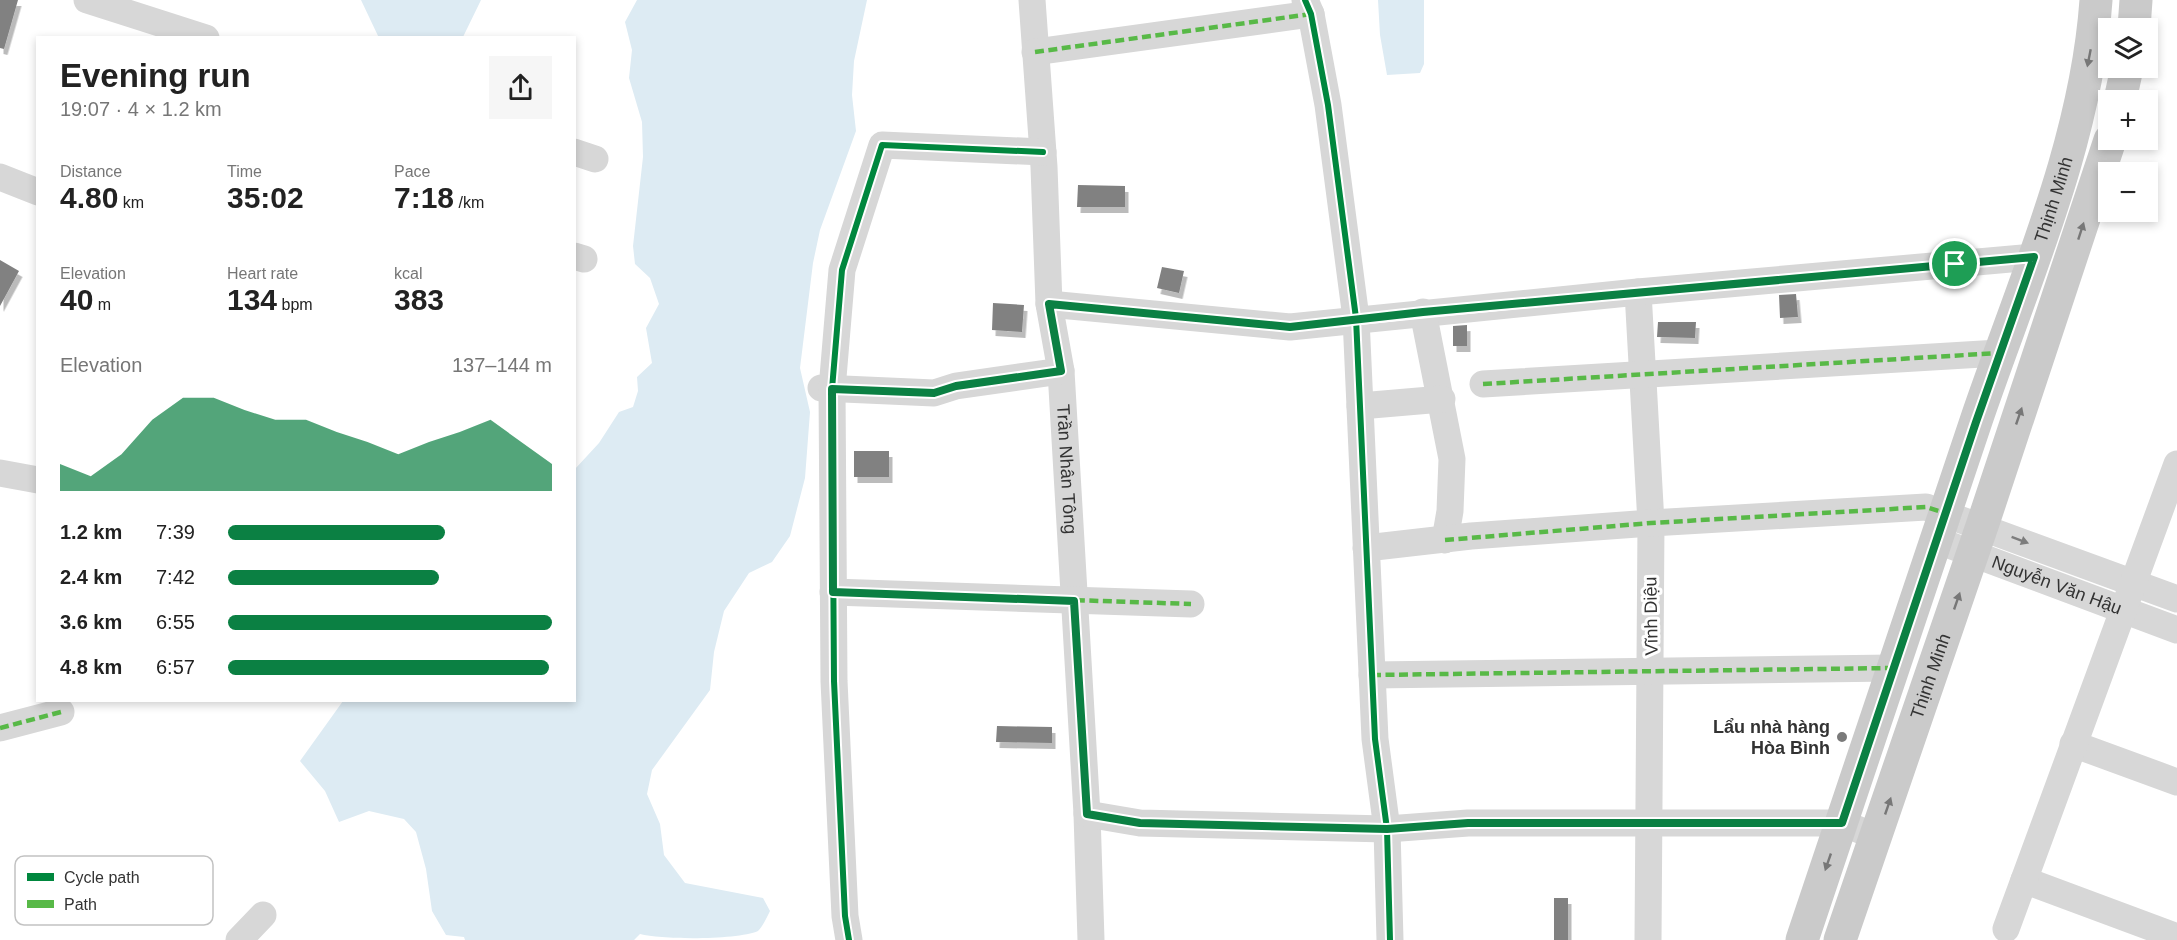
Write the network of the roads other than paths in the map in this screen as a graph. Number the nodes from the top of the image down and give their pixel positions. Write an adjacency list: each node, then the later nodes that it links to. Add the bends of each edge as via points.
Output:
1 (87, 0): 7 (street)
2 (1032, 0): 8 (street, Trần Nhân Tông)
3 (2096, 0): 13 (main road, Thịnh Minh, one-way to 13, via 2094,34 2075,129)
4 (2136, 0): 6 (main road)
5 (1308, 7): 8 (street); 18 (street, via 1328,105)
6 (2135, 18)
7 (200, 36)
8 (1035, 52): 10 (street, Trần Nhân Tông)
9 (2107, 150): 14 (main road, Thịnh Minh, one-way to 9)
10 (1043, 152): 16 (street, Trần Nhân Tông); 23 (street, via 882,145 842,270)
11 (0, 177): 12 (street)
12 (36, 191)
13 (2034, 257): 14 (main road); 15 (street); 19 (main road, Thịnh Minh)
14 (2069, 268): 32 (main road, Thịnh Minh, one-way to 14)
15 (1638, 292): 17 (street); 21 (street, Vĩnh Diệu)
16 (1049, 304): 18 (street, via 1290,327); 20 (street, Trần Nhân Tông)
17 (1423, 312): 18 (street); 24 (street)
18 (1356, 318): 25 (street)
19 (2000, 353): 21 (street); 30 (main road, Thịnh Minh)
20 (1061, 371): 23 (street, via 956,386 934,393); 37 (street, Trần Nhân Tông)
21 (1644, 374): 22 (street); 29 (street, Vĩnh Diệu)
22 (1483, 384)
23 (827, 388): 35 (street)
24 (1442, 399): 25 (street); 31 (street, via 1452,459)
25 (1360, 406): 33 (street)
26 (2177, 464): 34 (street)
27 (0, 473): 28 (street)
28 (36, 480)
29 (1651, 523): 30 (street, Nguyễn Văn Hậu, via 1926,507); 31 (street, Nguyễn Văn Hậu); 42 (street, Vĩnh Diệu)
30 (1941, 526): 32 (street, Nguyễn Văn Hậu); 41 (main road, Thịnh Minh)
31 (1445, 540): 33 (street, Nguyễn Văn Hậu)
32 (1977, 540): 34 (street, Nguyễn Văn Hậu, one-way to 34); 39 (street, Nguyễn Văn Hậu); 52 (main road, Thịnh Minh, one-way to 32)
33 (1366, 548): 43 (street)
34 (2134, 583): 36 (street, Nguyễn Văn Hậu); 39 (street)
35 (833, 592): 37 (street); 58 (street, via 838,775)
36 (2177, 599)
37 (1074, 601): 38 (street); 48 (street, Trần Nhân Tông)
38 (1191, 604)
39 (2122, 610): 40 (street, Nguyễn Văn Hậu); 46 (street)
40 (2177, 630)
41 (1893, 668): 42 (street); 50 (main road, Thịnh Minh)
42 (1651, 672): 43 (street); 49 (street, Vĩnh Diệu)
43 (1372, 675): 51 (street, via 1375,739)
44 (61, 712): 45 (street)
45 (0, 728)
46 (2073, 744): 47 (street); 53 (street)
47 (2177, 782)
48 (1087, 814): 51 (street, via 1140,823); 59 (street, Trần Nhân Tông)
49 (1649, 823): 50 (street); 51 (street, via 1468,823); 61 (street, Vĩnh Diệu)
50 (1842, 823): 52 (street); 62 (main road, Thịnh Minh, one-way to 62)
51 (1387, 829): 60 (street)
52 (1877, 837): 63 (main road, Thịnh Minh)
53 (2024, 880): 55 (street); 56 (street)
54 (262, 915): 57 (street)
55 (2006, 929)
56 (2177, 937)
57 (239, 940)
58 (849, 940)
59 (1091, 940)
60 (1390, 940)
61 (1648, 940)
62 (1802, 940)
63 (1840, 940)

